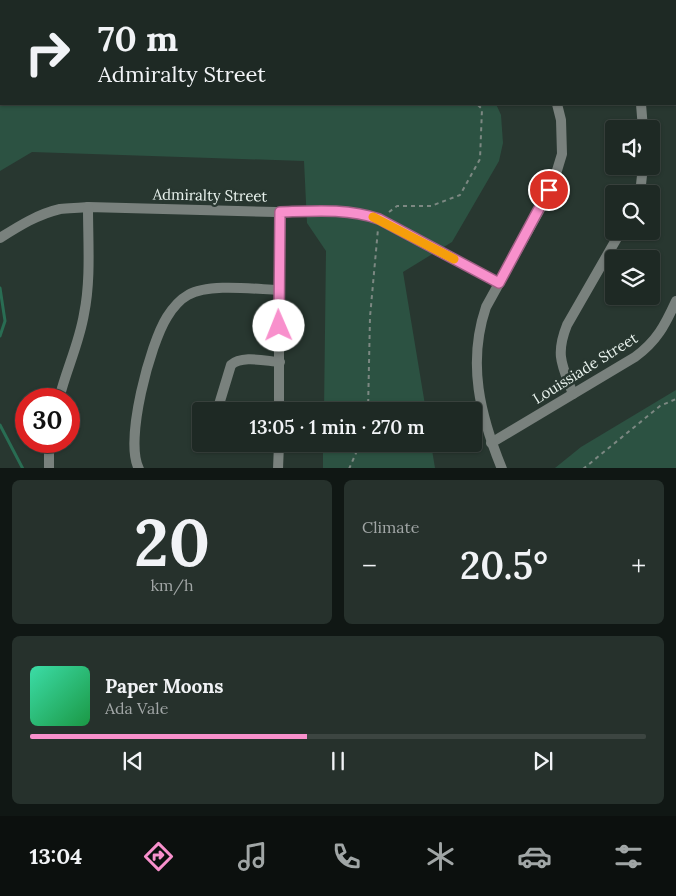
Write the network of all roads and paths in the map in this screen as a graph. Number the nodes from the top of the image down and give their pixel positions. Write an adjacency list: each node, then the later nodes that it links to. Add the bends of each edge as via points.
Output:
1 (478, 105): 7 (path, via 482,109 480,159 460,195 431,206 397,206)
2 (557, 105): 10 (street, via 562,154 555,177)
3 (641, 105): 4 (street)
4 (642, 120)
5 (88, 207): 6 (street, Admiralty Street); 8 (street, Admiralty Street, via 61,209 42,215); 14 (street, via 85,314)
6 (280, 212): 7 (street, Admiralty Street, via 345,211); 11 (street)
7 (379, 219): 10 (street, Admiralty Street); 19 (path, via 370,317)
8 (0, 238)
9 (617, 240): 15 (street, via 562,337 560,351)
10 (499, 283): 20 (street, via 486,307 477,345 480,403)
11 (278, 290): 13 (street); 25 (street, via 199,290 176,304 160,331 140,400 134,428)
12 (676, 301): 15 (street, Louissiade Street, via 667,322 650,346)
13 (280, 362): 17 (street, via 235,361); 18 (street)
14 (63, 388)
15 (573, 394): 20 (street, Louissiade Street)
16 (676, 399): 29 (path, via 660,406)
17 (220, 402)
18 (279, 402)
19 (368, 402)
20 (491, 443): 28 (street)
21 (279, 452): 26 (street)
22 (356, 452): 27 (path)
23 (49, 453): 24 (street)
24 (49, 468)
25 (139, 468)
26 (278, 468)
27 (349, 468)
28 (502, 468)
29 (583, 468)

